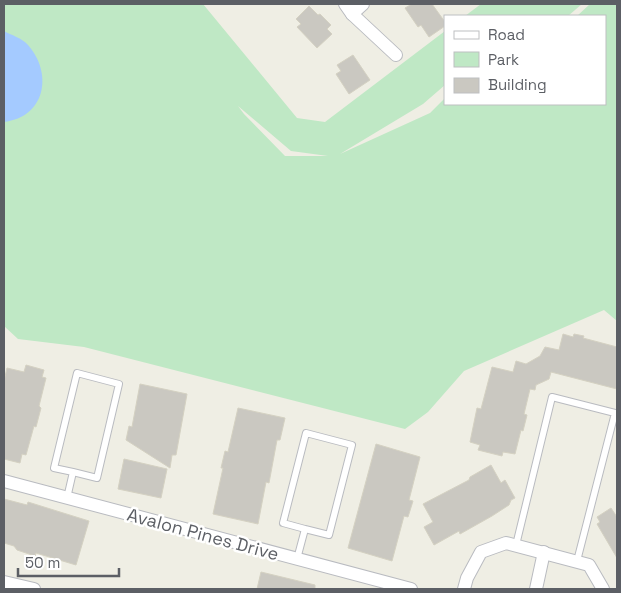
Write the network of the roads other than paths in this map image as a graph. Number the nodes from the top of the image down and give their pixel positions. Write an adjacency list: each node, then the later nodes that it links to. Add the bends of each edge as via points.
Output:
1 (363, 4): 2 (street)
2 (348, 9): 3 (street)
3 (396, 55)
4 (73, 472): 4 (lane, via 97,478 119,384 77,373 54,468); 6 (lane)
5 (4, 481): 6 (street, Avalon Pines Drive)
6 (67, 498): 10 (street, Avalon Pines Drive)
7 (305, 529): 7 (lane, via 329,535 352,445 306,433 283,523); 10 (lane)
8 (516, 545): 9 (street); 11 (lane, via 552,397 615,412); 15 (street, via 506,543 482,552)
9 (544, 552): 11 (street); 16 (street)
10 (297, 559): 13 (street, Avalon Pines Drive)
11 (577, 561): 17 (street, via 589,564)
12 (4, 582): 14 (street)
13 (405, 588)
14 (34, 589)
15 (464, 589)
16 (536, 589)
17 (604, 589)

